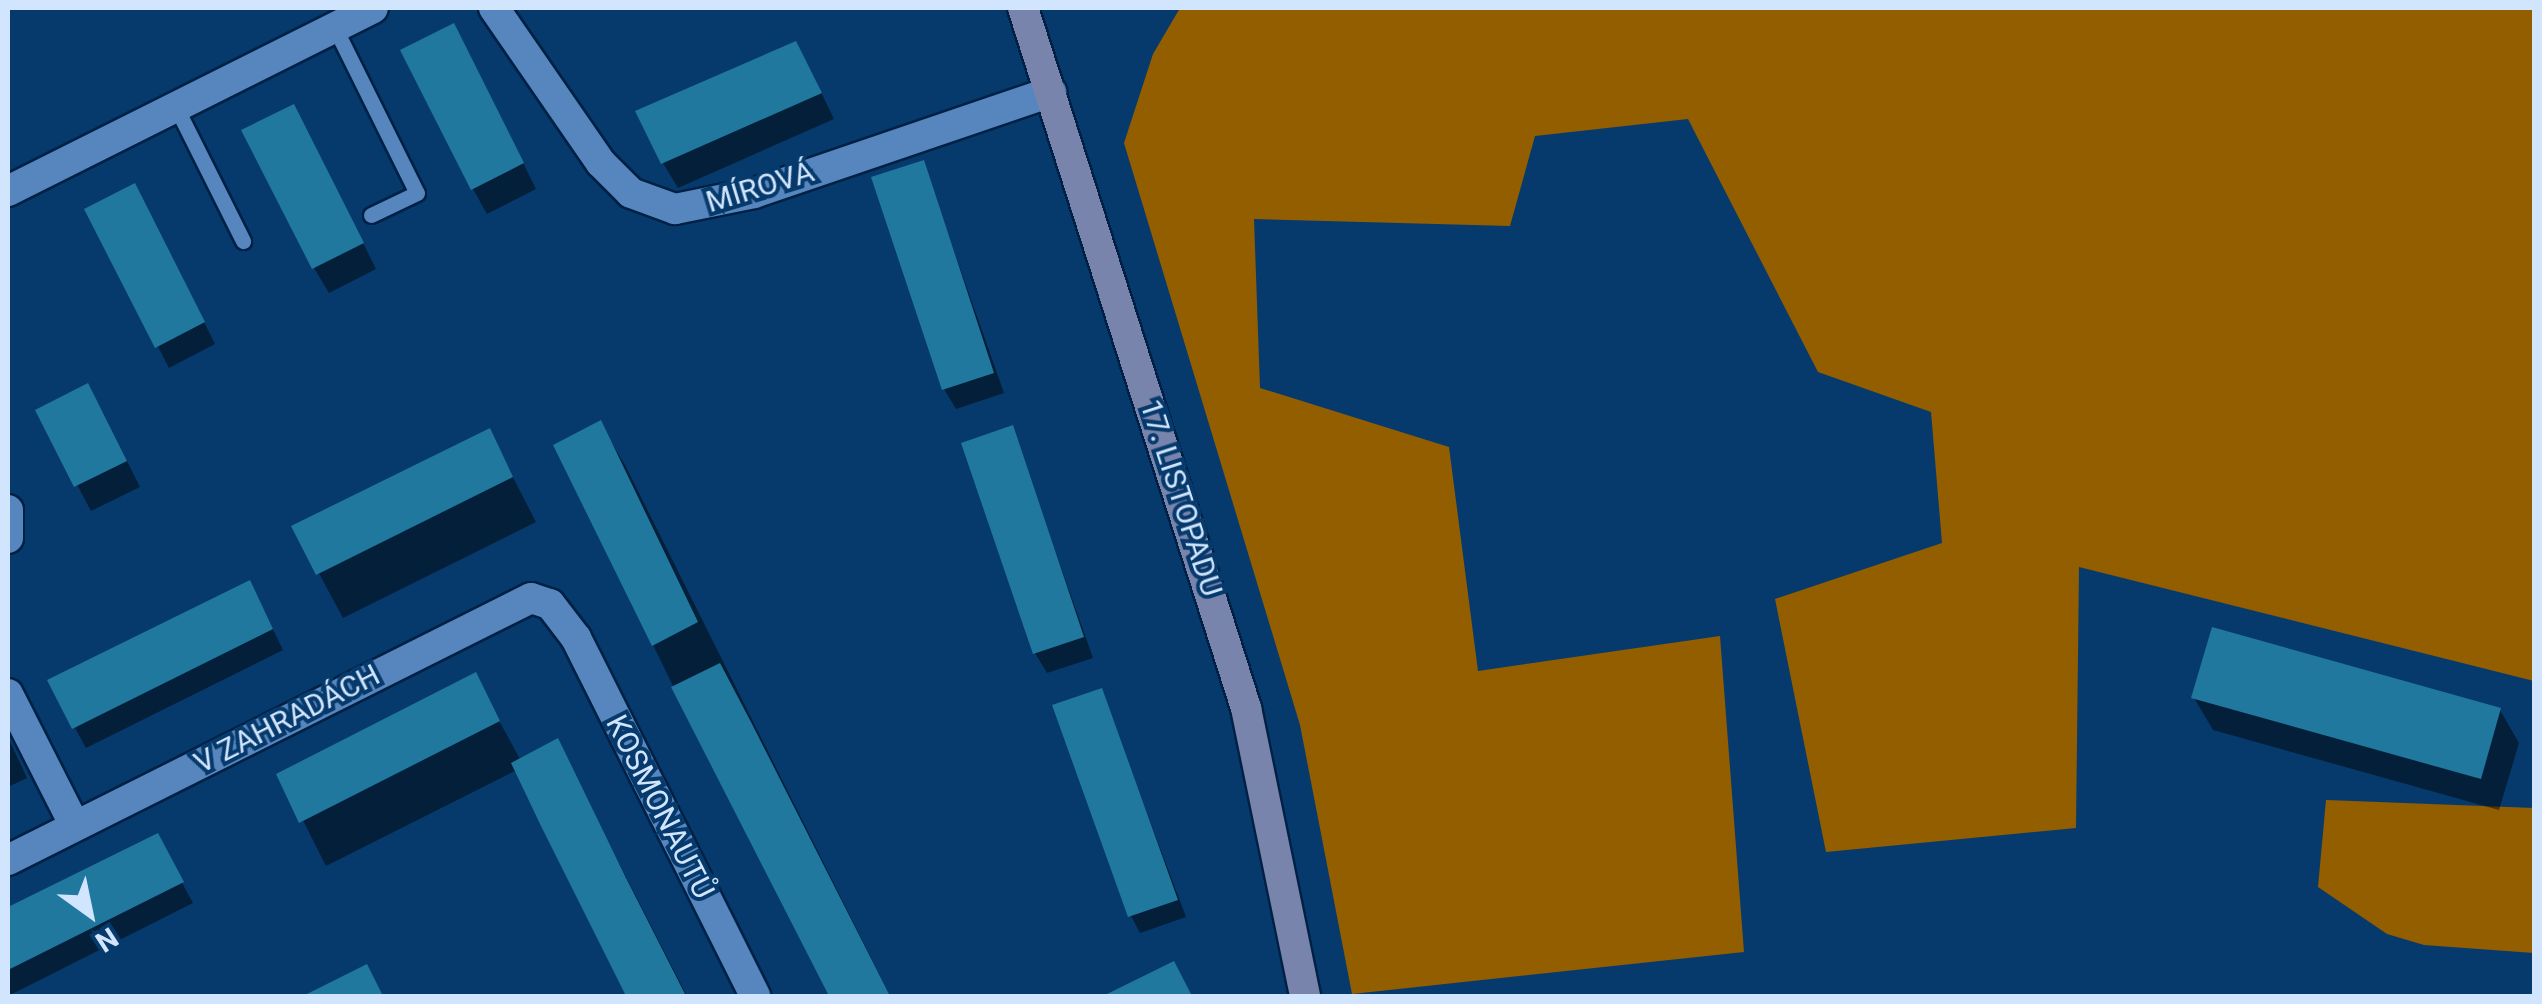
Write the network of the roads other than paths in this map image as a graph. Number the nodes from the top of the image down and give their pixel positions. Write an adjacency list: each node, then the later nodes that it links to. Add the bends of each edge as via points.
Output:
1 (373, 8): 4 (street)
2 (494, 8): 5 (street, MÍROVÁ, via 601,162 631,193 675,209 754,193)
3 (1024, 8): 5 (street, 17. LISTOPADU)
4 (334, 26): 6 (street); 8 (lane, via 417,193)
5 (1051, 92): 17 (street, 17. LISTOPADU, via 1246,708)
6 (176, 106): 7 (street); 9 (lane)
7 (8, 192)
8 (372, 215)
9 (242, 241)
10 (8, 510): 11 (street)
11 (8, 538)
12 (564, 619): 14 (street, V ZAHRADÁCH, via 550,604 530,598 512,604); 16 (street, KOSMONAUTŮ)
13 (8, 694): 14 (street)
14 (75, 826): 15 (street, V ZAHRADÁCH)
15 (8, 860)
16 (755, 996)
17 (1305, 996)

